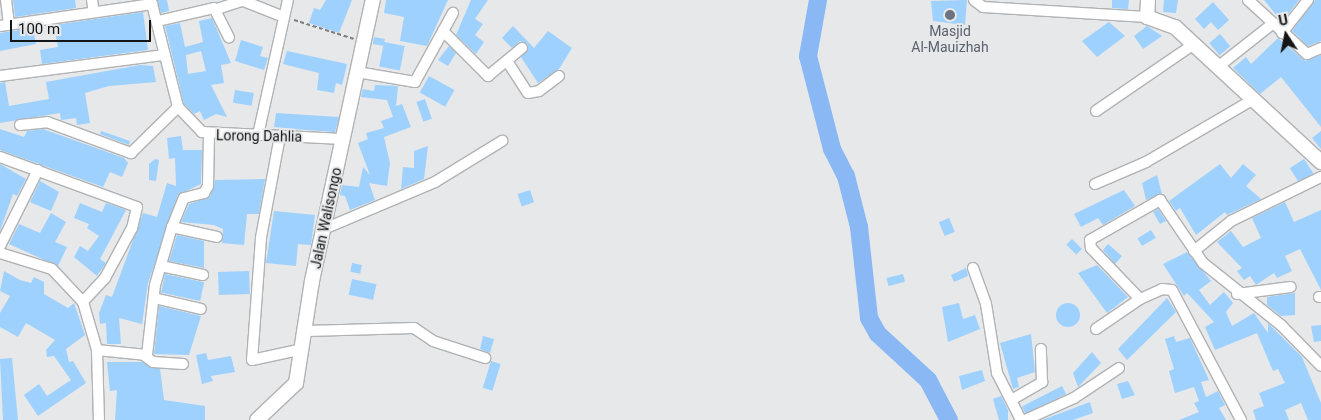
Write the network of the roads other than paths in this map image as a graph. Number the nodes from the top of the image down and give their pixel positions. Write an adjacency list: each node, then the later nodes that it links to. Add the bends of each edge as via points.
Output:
1 (6, 0): 18 (street)
2 (92, 0): 12 (street)
3 (241, 0): 11 (street); 14 (street)
4 (288, 0): 14 (street)
5 (372, 0): 28 (street, Jalan Walisongo)
6 (974, 0): 15 (street, via 983,7)
7 (1148, 0): 15 (street)
8 (1308, 0): 20 (street)
9 (152, 2): 12 (street); 16 (street)
10 (1253, 2): 17 (street)
11 (217, 9): 16 (street); 21 (street)
12 (94, 12): 18 (street)
13 (452, 13): 19 (street)
14 (284, 17): 36 (street)
15 (1147, 17): 22 (street, via 1175,27)
16 (158, 21): 25 (street)
17 (1271, 25): 20 (street); 27 (street)
18 (5, 26)
19 (443, 31): 26 (street, via 488,76); 28 (street, via 415,82)
20 (1282, 33): 24 (street, via 1307,54)
21 (229, 37)
22 (1194, 44): 27 (street); 33 (street)
23 (522, 48): 26 (street)
24 (1321, 48)
25 (165, 55): 29 (street); 32 (street)
26 (507, 62): 30 (street, via 528,93 539,92)
27 (1219, 66): 31 (street)
28 (357, 72): 38 (street, Jalan Walisongo)
29 (0, 76)
30 (559, 76)
31 (1252, 100): 41 (street); 44 (street, via 1146,162)
32 (178, 107): 34 (street, via 132,153 47,122); 35 (street, Lorong Dahlia)
33 (1096, 111)
34 (20, 125)
35 (209, 136): 36 (street, Lorong Dahlia); 45 (street, via 206,190 184,198)
36 (258, 136): 37 (street, Lorong Dahlia)
37 (280, 136): 38 (street, Lorong Dahlia); 62 (street, via 261,238 252,360)
38 (343, 140): 46 (street, Jalan Walisongo)
39 (502, 141): 46 (street, via 435,182)
40 (0, 157): 42 (street)
41 (1321, 162)
42 (38, 170): 48 (street); 58 (street, via 138,208 105,278)
43 (1321, 177): 49 (street, via 1231,221)
44 (1095, 184)
45 (172, 227): 47 (street); 51 (street)
46 (324, 229): 61 (street, Jalan Walisongo)
47 (217, 237)
48 (0, 246)
49 (1194, 251): 55 (street); 57 (street, via 1160,200 1092,238 1090,248)
50 (0, 253): 58 (street, via 52,269)
51 (161, 266): 53 (street); 56 (street)
52 (973, 268): 70 (street, via 986,304 997,373)
53 (203, 274)
54 (1291, 287): 55 (street)
55 (1237, 294): 68 (street, via 1281,326)
56 (154, 298): 59 (street); 65 (street)
57 (1140, 299): 60 (street); 75 (street, via 1164,288 1178,296)
58 (83, 302): 64 (street)
59 (201, 310)
60 (1096, 328)
61 (306, 331): 62 (street, Jalan Walisongo); 66 (street, via 414,328 433,341)
62 (303, 349): 72 (street, Jalan Walisongo, via 295,386)
63 (1041, 349): 70 (street, via 1042,382)
64 (97, 350): 65 (street); 71 (street)
65 (145, 356): 67 (street, via 153,362)
66 (485, 358)
67 (183, 364)
68 (1321, 366)
69 (1119, 368): 74 (street, via 1074,398)
70 (1013, 399): 73 (street)
71 (98, 420)
72 (257, 420)
73 (1021, 420)
74 (1025, 420)
75 (1240, 420)

